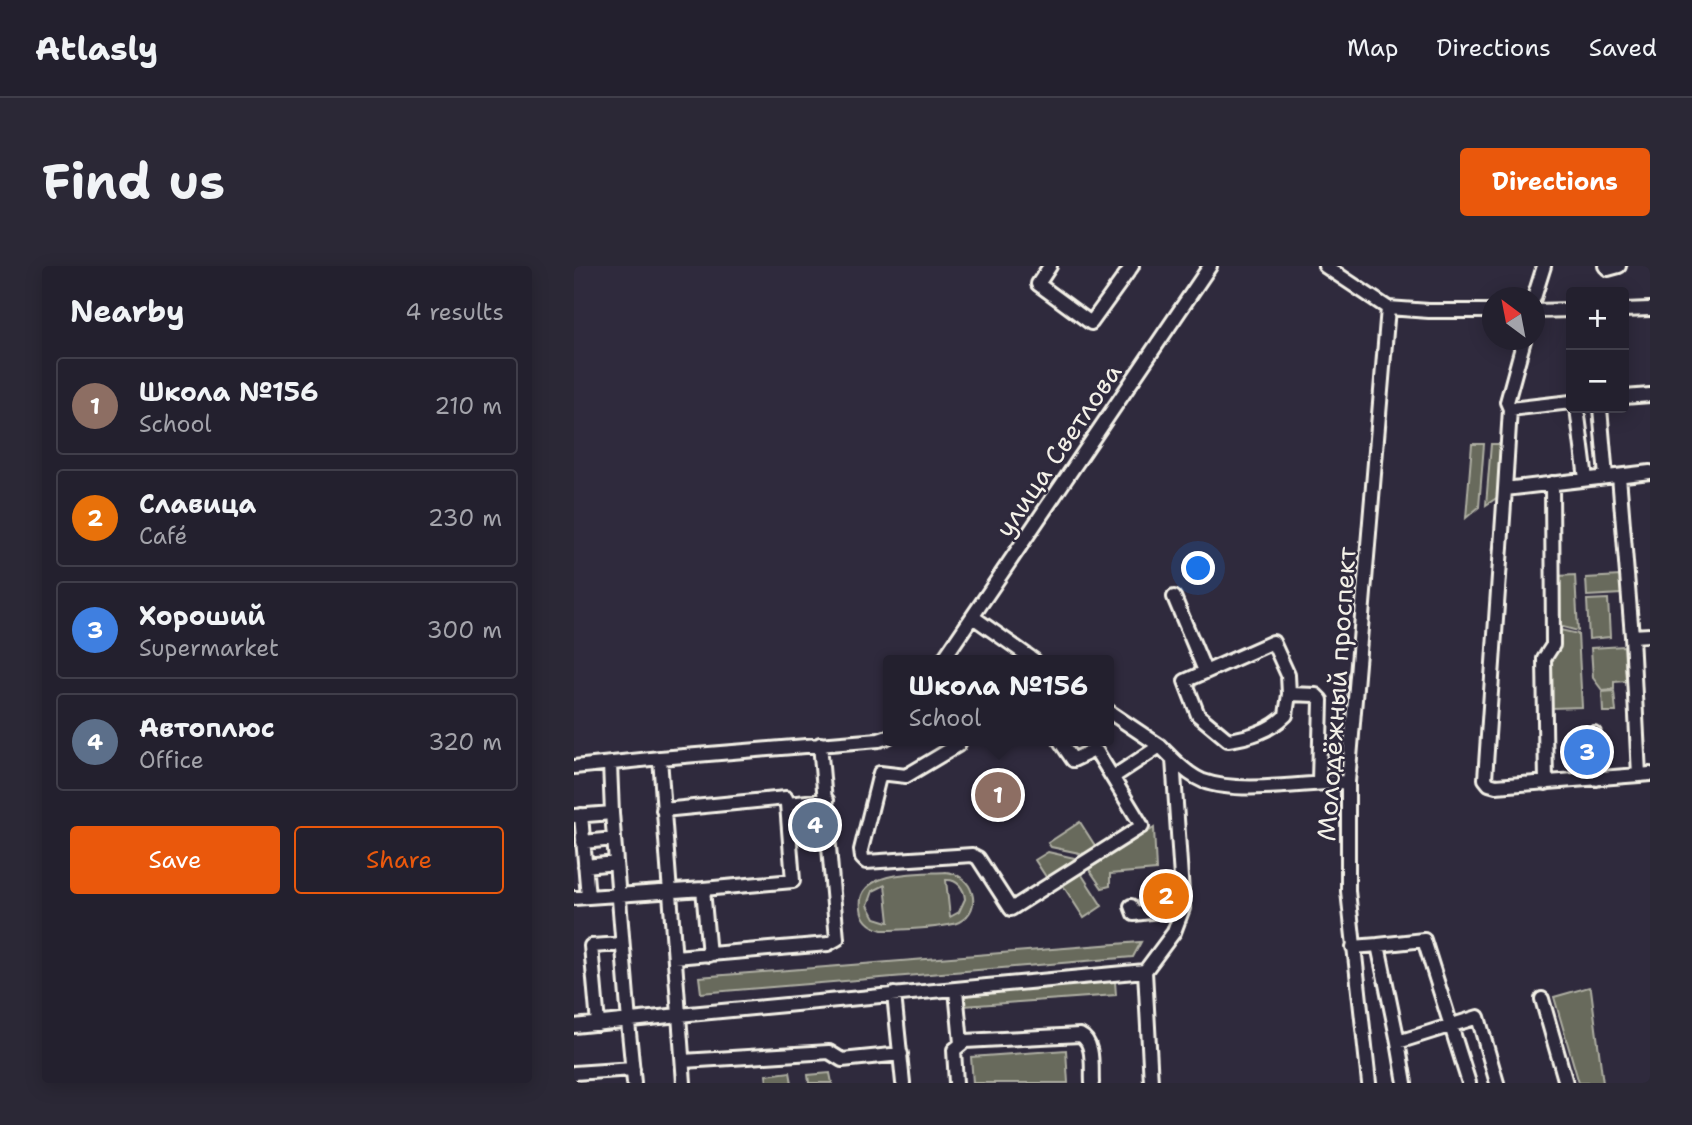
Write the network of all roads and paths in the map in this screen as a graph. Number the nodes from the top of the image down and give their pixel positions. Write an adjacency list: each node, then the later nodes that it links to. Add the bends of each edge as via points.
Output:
1 (1050, 266): 2 (street, via 1038,284 1091,323)
2 (1132, 266)
3 (1210, 266): 28 (street, улица Светлова)
4 (1325, 266): 9 (street)
5 (1545, 266): 8 (street)
6 (1605, 266): 7 (street, via 1608,270)
7 (1619, 266)
8 (1538, 287)
9 (1388, 308): 13 (street); 50 (street, Молодёжный проспект)
10 (1650, 309): 12 (street)
11 (1566, 310): 14 (street)
12 (1629, 310)
13 (1482, 311)
14 (1545, 311)
15 (1521, 350): 19 (street, via 1507,402)
16 (1650, 395): 17 (street)
17 (1629, 397)
18 (1566, 403): 19 (street)
19 (1510, 409): 26 (street)
20 (1578, 413): 24 (street)
21 (1601, 413): 23 (street)
22 (1650, 472): 23 (street)
23 (1612, 477): 24 (street); 30 (street)
24 (1586, 479): 25 (street)
25 (1552, 483): 26 (street); 51 (street, via 1553,645 1544,659)
26 (1504, 489): 51 (street, via 1485,779 1496,786)
27 (1174, 597): 33 (street)
28 (972, 617): 31 (street, улица Светлова); 32 (street)
29 (1650, 635): 30 (street)
30 (1632, 636): 46 (street)
31 (946, 655)
32 (1022, 655)
33 (1205, 671): 34 (street, via 1273,642 1288,675); 34 (street, via 1188,678 1185,685 1198,715 1226,740 1271,728 1286,715)
34 (1289, 694): 49 (street, via 1316,695 1321,701)
35 (1114, 715): 41 (street)
36 (1594, 733): 48 (street)
37 (883, 739): 38 (street)
38 (820, 744): 42 (street); 52 (street)
39 (956, 746): 47 (street, via 906,776 878,775 862,858 866,862 972,855 1009,908 1140,829 1142,822)
40 (1063, 746): 47 (street, via 1073,760 1095,750)
41 (1160, 746): 43 (street); 47 (street)
42 (660, 758): 44 (street); 54 (street)
43 (1173, 759): 49 (street, via 1186,772 1222,786); 67 (street)
44 (610, 764): 45 (street); 55 (street)
45 (574, 767)
46 (1644, 775): 48 (street)
47 (1113, 777)
48 (1597, 779): 51 (street)
49 (1319, 782): 50 (street)
50 (1348, 782): 70 (street, Молодёжный проспект)
51 (1546, 783)
52 (827, 800): 53 (street); 71 (street, via 837,939 828,944)
53 (787, 804): 54 (street, via 786,798); 61 (street, via 793,881)
54 (663, 810): 62 (street)
55 (612, 813): 56 (street); 57 (street)
56 (578, 816): 58 (street)
57 (614, 839): 58 (street); 59 (street)
58 (583, 842): 60 (street)
59 (616, 863): 60 (street); 63 (street)
60 (585, 866): 64 (street)
61 (703, 889): 62 (street); 71 (street)
62 (669, 892): 63 (street); 72 (street)
63 (618, 894): 64 (street); 68 (street)
64 (588, 897): 65 (street)
65 (574, 898)
66 (1131, 906): 67 (street, via 1134,914)
67 (1183, 908): 73 (street, via 1174,932)
68 (622, 944): 78 (street); 79 (street, via 592,946)
69 (1378, 945): 70 (street); 80 (street, via 1424,940); 82 (street)
70 (1353, 947): 94 (street, Молодёжный проспект)
71 (709, 955): 72 (street)
72 (675, 957): 77 (street)
73 (1145, 971): 74 (street); 93 (street)
74 (956, 990): 75 (street); 83 (street)
75 (894, 994): 77 (street); 84 (street)
76 (1542, 999): 98 (street)
77 (679, 1015): 78 (street); 85 (street)
78 (628, 1022): 79 (street); 86 (street)
79 (598, 1024): 81 (street)
80 (1452, 1025): 82 (street); 96 (street); 97 (street, via 1478,1017)
81 (574, 1026)
82 (1398, 1042): 95 (street)
83 (961, 1043): 91 (street, via 954,1050); 92 (street, via 1080,1035 1089,1044)
84 (901, 1054): 85 (street, via 842,1060 829,1052); 90 (street)
85 (683, 1061): 89 (street)
86 (633, 1069): 87 (street); 88 (street)
87 (574, 1073)
88 (634, 1083)
89 (684, 1083)
90 (903, 1083)
91 (956, 1083)
92 (1091, 1083)
93 (1151, 1083)
94 (1369, 1083)
95 (1405, 1083)
96 (1469, 1083)
97 (1497, 1083)
98 (1566, 1083)

